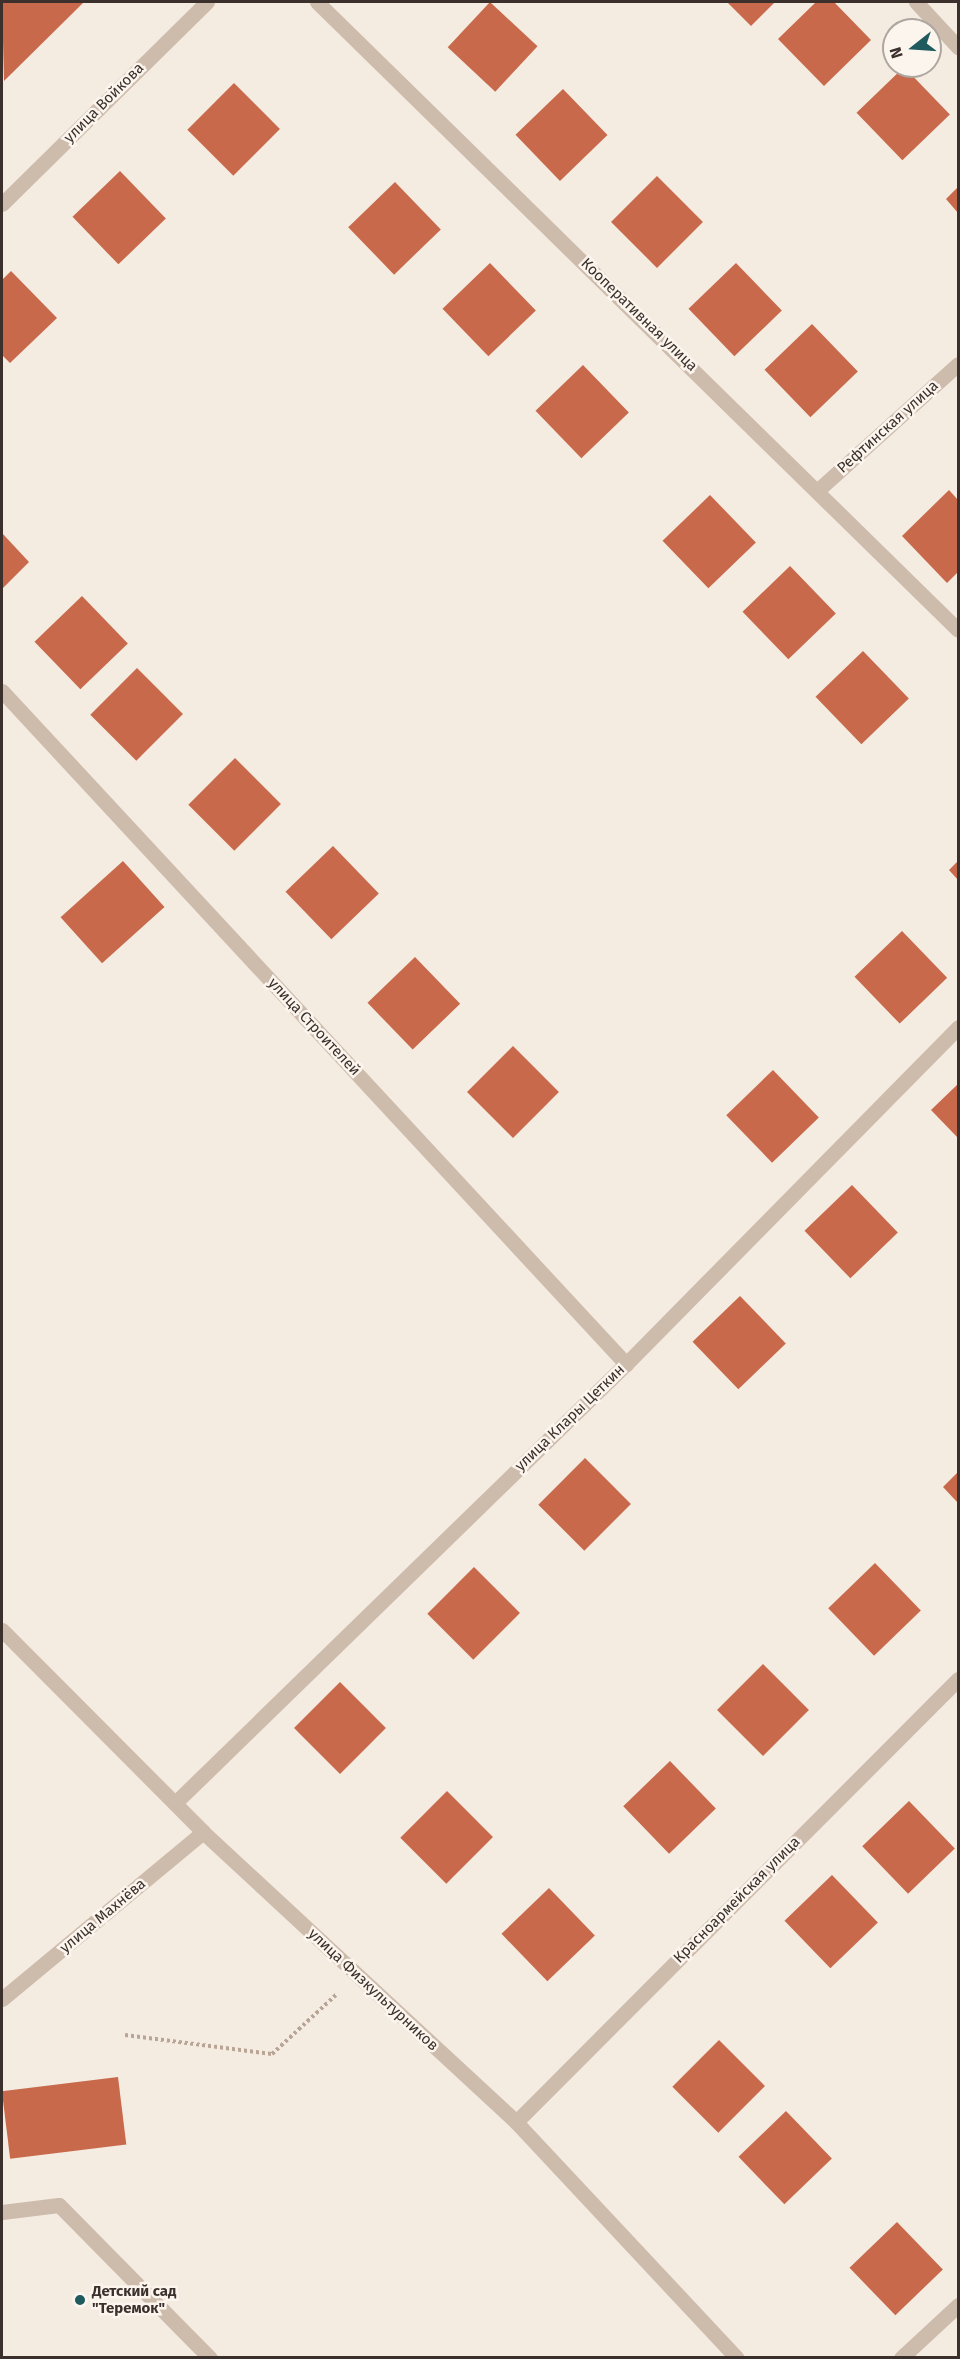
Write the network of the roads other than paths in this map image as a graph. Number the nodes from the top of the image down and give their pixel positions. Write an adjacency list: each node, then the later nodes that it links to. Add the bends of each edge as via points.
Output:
1 (207, 2): 5 (street, улица Войкова)
2 (317, 2): 7 (street, Кооперативная улица)
3 (916, 2): 4 (street)
4 (958, 47)
5 (2, 204)
6 (958, 364): 7 (street, Рефтинская улица)
7 (818, 490): 8 (street, Кооперативная улица)
8 (958, 630)
9 (2, 691): 11 (street, улица Строителей)
10 (958, 1027): 11 (street, улица Клары Цеткин)
11 (626, 1364): 14 (street, улица Клары Цеткин)
12 (2, 1630): 14 (street, улица Физкультурников)
13 (958, 1678): 17 (street, Красноармейская улица)
14 (175, 1803): 15 (street, улица Физкультурников)
15 (203, 1832): 16 (street, улица Махнёва); 17 (street, улица Физкультурников)
16 (2, 1999)
17 (516, 2122): 21 (street, улица Физкультурников)
18 (2, 2212): 20 (street, via 59,2205)
19 (958, 2305): 22 (street)
20 (210, 2358)
21 (737, 2358)
22 (901, 2358)

